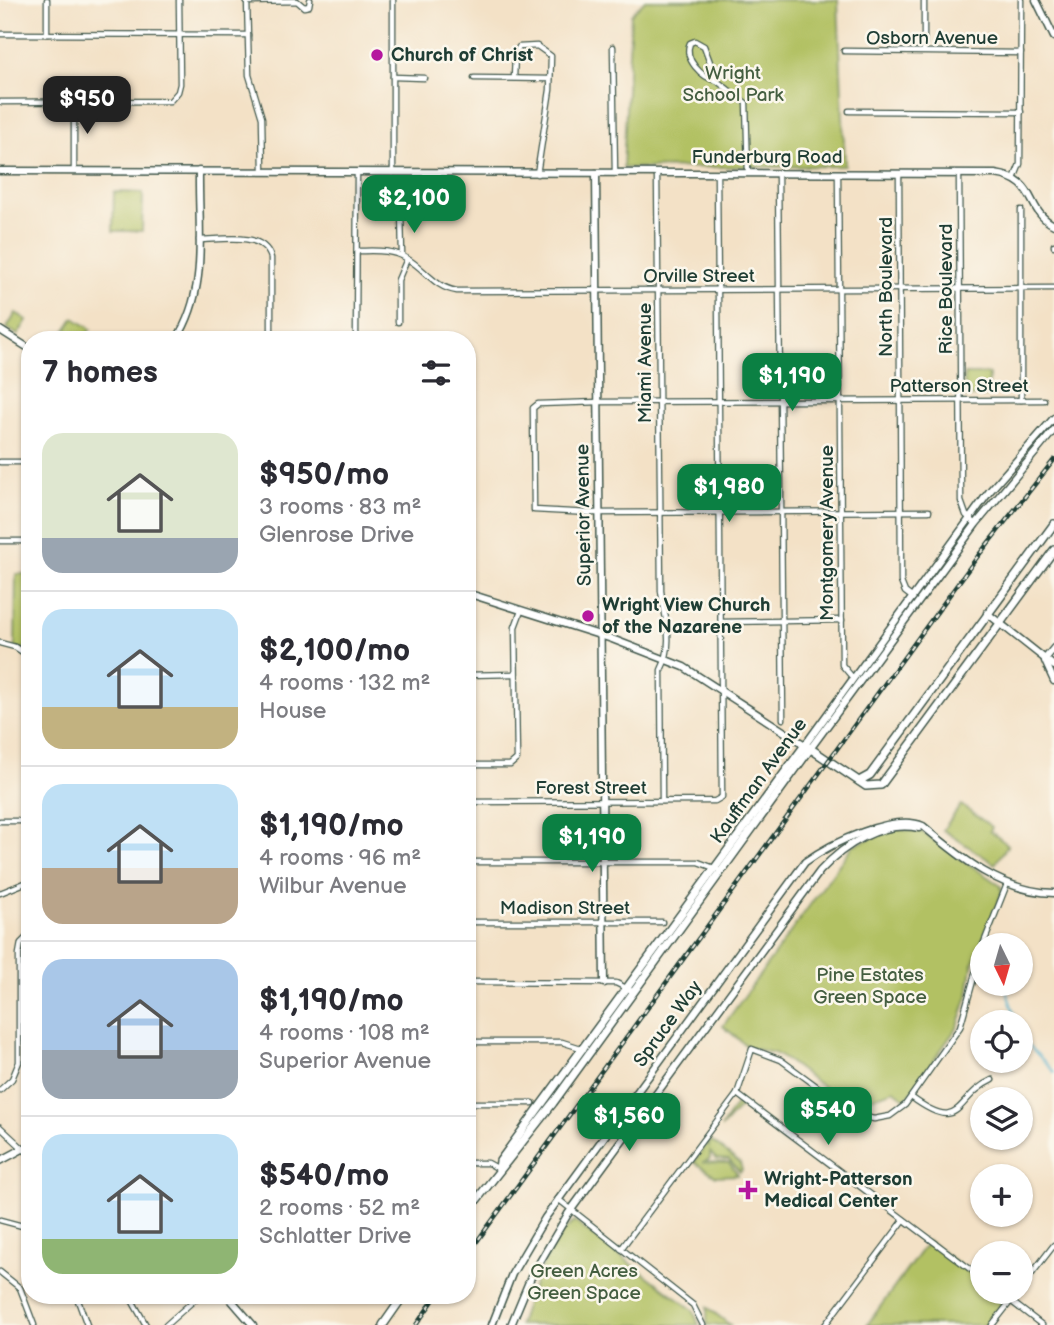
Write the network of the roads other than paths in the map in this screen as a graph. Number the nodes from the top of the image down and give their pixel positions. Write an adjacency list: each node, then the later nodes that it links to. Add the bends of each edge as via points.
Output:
1 (47, 0): 11 (street)
2 (179, 0): 12 (street)
3 (310, 0): 9 (street, via 304,7)
4 (393, 0): 19 (street)
5 (923, 0): 17 (street)
6 (1021, 0): 18 (street)
7 (1036, 0): 14 (street)
8 (247, 1): 9 (street); 13 (street)
9 (297, 1)
10 (0, 34): 11 (street)
11 (47, 34): 12 (street)
12 (180, 34): 13 (street); 26 (street, via 179,90 172,99)
13 (248, 35): 32 (street, via 250,83 262,118)
14 (1054, 37)
15 (613, 47): 36 (street)
16 (844, 51): 17 (street, Osborn Avenue)
17 (924, 51): 18 (street, Osborn Avenue)
18 (1021, 52): 28 (street)
19 (393, 77): 20 (street); 34 (street)
20 (424, 78)
21 (474, 78): 22 (street)
22 (514, 78): 23 (street); 23 (street, via 515,52 527,46 549,52)
23 (551, 79): 42 (street)
24 (718, 81): 24 (street, via 710,80 690,60 690,43 704,46); 39 (street, via 747,103)
25 (0, 102): 26 (street)
26 (74, 102): 30 (street)
27 (849, 111): 28 (street)
28 (1021, 112): 45 (street, via 1020,164)
29 (0, 170): 30 (street, Funderburg Road)
30 (74, 171): 31 (street, Funderburg Road)
31 (199, 171): 32 (street, Funderburg Road); 49 (street)
32 (263, 172): 33 (street, Funderburg Road)
33 (357, 173): 34 (street, Funderburg Road); 50 (street)
34 (393, 173): 42 (street, Funderburg Road)
35 (596, 173): 36 (street, Funderburg Road); 42 (street, Funderburg Road); 60 (street, Superior Avenue)
36 (615, 173): 37 (street, Funderburg Road)
37 (657, 173): 38 (street, Funderburg Road); 56 (street, Miami Avenue)
38 (718, 173): 39 (street, Funderburg Road); 57 (street)
39 (748, 173): 40 (street, Funderburg Road)
40 (778, 173): 43 (street, Funderburg Road); 58 (street)
41 (959, 173): 44 (street, Funderburg Road); 45 (street, Funderburg Road); 55 (street, Rice Boulevard)
42 (537, 174)
43 (838, 174): 44 (street, Funderburg Road); 53 (street, Montgomery Avenue)
44 (899, 174): 54 (street, North Boulevard)
45 (1014, 178): 48 (street)
46 (401, 210): 51 (street)
47 (1021, 211): 59 (street)
48 (1054, 225)
49 (199, 240): 63 (street, via 196,299); 64 (street, via 255,240 267,248 271,258)
50 (357, 251): 51 (street); 65 (street)
51 (404, 257): 60 (street, Orville Street, via 448,289); 61 (street, via 398,280)
52 (1054, 288): 59 (street, Orville Street)
53 (839, 289): 54 (street, Orville Street); 58 (street, Orville Street); 68 (street, Montgomery Avenue)
54 (900, 289): 55 (street, Orville Street); 69 (street, North Boulevard)
55 (960, 289): 59 (street, Orville Street); 70 (street, Rice Boulevard)
56 (658, 290): 57 (street, Orville Street); 60 (street, Orville Street); 73 (street, Miami Avenue)
57 (719, 290): 58 (street, Orville Street); 74 (street)
58 (779, 290): 67 (street)
59 (1020, 290): 71 (street)
60 (598, 291): 75 (street, Superior Avenue)
61 (398, 322)
62 (0, 330): 66 (street)
63 (180, 331)
64 (271, 331)
65 (356, 331)
66 (21, 343)
67 (780, 400): 68 (street, Patterson Street); 74 (street, Patterson Street); 80 (street)
68 (840, 400): 69 (street, Patterson Street); 81 (street, Montgomery Avenue)
69 (901, 400): 70 (street, Patterson Street); 82 (street, North Boulevard)
70 (961, 400): 71 (street, Patterson Street); 87 (street, Rice Boulevard, via 961,501)
71 (1021, 400): 72 (street, Patterson Street)
72 (1044, 400)
73 (659, 401): 74 (street, Patterson Street); 75 (street, Patterson Street); 86 (street, Miami Avenue)
74 (719, 401): 83 (street)
75 (598, 402): 85 (street, Superior Avenue); 85 (street, Patterson Street, via 537,404 533,410 534,510)
76 (1054, 418): 87 (street, Kauffman Avenue, via 1010,466)
77 (1054, 429): 87 (street, Kauffman Avenue)
78 (0, 462): 79 (street)
79 (21, 462)
80 (781, 510): 81 (street); 83 (street); 98 (street)
81 (841, 510): 82 (street); 97 (street, Montgomery Avenue)
82 (901, 510): 84 (street); 93 (street, North Boulevard, via 902,585)
83 (720, 511): 86 (street); 99 (street)
84 (929, 511)
85 (600, 512): 86 (street); 101 (street, Superior Avenue)
86 (660, 512): 106 (street, Miami Avenue, via 660,592 669,631)
87 (973, 522): 93 (street, Kauffman Avenue); 94 (street, Kauffman Avenue)
88 (1054, 524): 96 (main road)
89 (0, 541): 90 (street)
90 (21, 541)
91 (1054, 550): 100 (main road)
92 (476, 596): 95 (street)
93 (911, 597): 94 (street); 110 (street, Kauffman Avenue)
94 (920, 600): 114 (street, Kauffman Avenue)
95 (521, 611): 101 (street); 108 (street, via 515,627)
96 (987, 613): 100 (street); 116 (main road, via 870,775)
97 (842, 620): 98 (street); 110 (street, Montgomery Avenue, via 842,665)
98 (782, 621): 99 (street); 113 (street)
99 (721, 622): 112 (street)
100 (1000, 622): 105 (street); 116 (main road, via 881,785 870,787)
101 (601, 636): 106 (street); 117 (street, Superior Avenue)
102 (0, 643): 104 (street)
103 (1054, 648): 105 (street)
104 (21, 651)
105 (1045, 659): 107 (street); 111 (street)
106 (666, 660): 112 (street); 118 (street, Miami Avenue, via 661,670)
107 (1054, 666)
108 (516, 674): 109 (street); 115 (street, via 516,762)
109 (476, 675)
110 (853, 678): 114 (street, Kauffman Avenue)
111 (1054, 681)
112 (722, 690): 114 (street); 118 (street, Forest Street, via 723,795 715,802)
113 (783, 719)
114 (808, 747): 116 (main road); 125 (main road, Kauffman Avenue)
115 (476, 765)
116 (859, 781)
117 (602, 800): 118 (street, Forest Street); 119 (street, Forest Street); 124 (street, Superior Avenue)
118 (662, 801)
119 (476, 802)
120 (0, 821): 121 (street)
121 (21, 821)
122 (930, 832): 126 (street, Spruce Way); 153 (street, Spruce Way, via 916,823 893,822 805,862); 155 (street, Spruce Way, via 905,825 890,828 846,846 831,859)
123 (476, 862): 124 (street)
124 (603, 862): 125 (street, via 698,862); 131 (street, Superior Avenue)
125 (719, 870): 137 (main road, Kauffman Avenue)
126 (1007, 884): 129 (street, Spruce Way); 133 (street)
127 (21, 885): 128 (street)
128 (0, 893)
129 (1054, 893)
130 (476, 922): 131 (street, Madison Street)
131 (603, 922): 132 (street, Madison Street); 136 (street, Superior Avenue)
132 (662, 922)
133 (988, 933)
134 (21, 943): 142 (street, via 18,1066)
135 (476, 982): 136 (street)
136 (604, 983): 137 (street)
137 (631, 990): 140 (main road, Kauffman Avenue)
138 (970, 996): 144 (street, via 964,1020)
139 (476, 1042): 140 (street, via 562,1042)
140 (587, 1050): 152 (main road, Kauffman Avenue)
141 (992, 1080): 144 (street, via 947,1114 930,1110)
142 (0, 1090)
143 (737, 1094): 144 (street, via 752,1049 781,1060 863,1117 890,1116); 157 (street); 160 (street)
144 (911, 1097)
145 (476, 1103): 146 (street)
146 (533, 1103)
147 (0, 1127): 148 (street)
148 (21, 1143)
149 (21, 1150): 150 (street)
150 (0, 1161)
151 (476, 1163): 152 (street)
152 (499, 1169): 154 (main road, Kauffman Avenue)
153 (558, 1199): 155 (street); 179 (street, Spruce Way, via 512,1274)
154 (476, 1200)
155 (572, 1209): 160 (street); 180 (street, Spruce Way, via 531,1276)
156 (0, 1220): 158 (street)
157 (904, 1220): 161 (street); 182 (street)
158 (21, 1226)
159 (1054, 1245): 163 (street)
160 (621, 1249): 181 (street, via 693,1305)
161 (970, 1269)
162 (0, 1272): 164 (street)
163 (1033, 1272)
164 (21, 1291)
165 (26, 1304): 173 (street)
166 (79, 1304): 174 (street)
167 (134, 1304): 175 (street)
168 (190, 1304): 176 (street)
169 (235, 1304): 177 (street)
170 (398, 1304): 178 (main road)
171 (1008, 1304): 183 (street)
172 (1016, 1304): 184 (street)
173 (34, 1325)
174 (87, 1325)
175 (146, 1325)
176 (166, 1325)
177 (253, 1325)
178 (383, 1325)
179 (492, 1325)
180 (511, 1325)
181 (703, 1325)
182 (825, 1325)
183 (992, 1325)
184 (1042, 1325)

